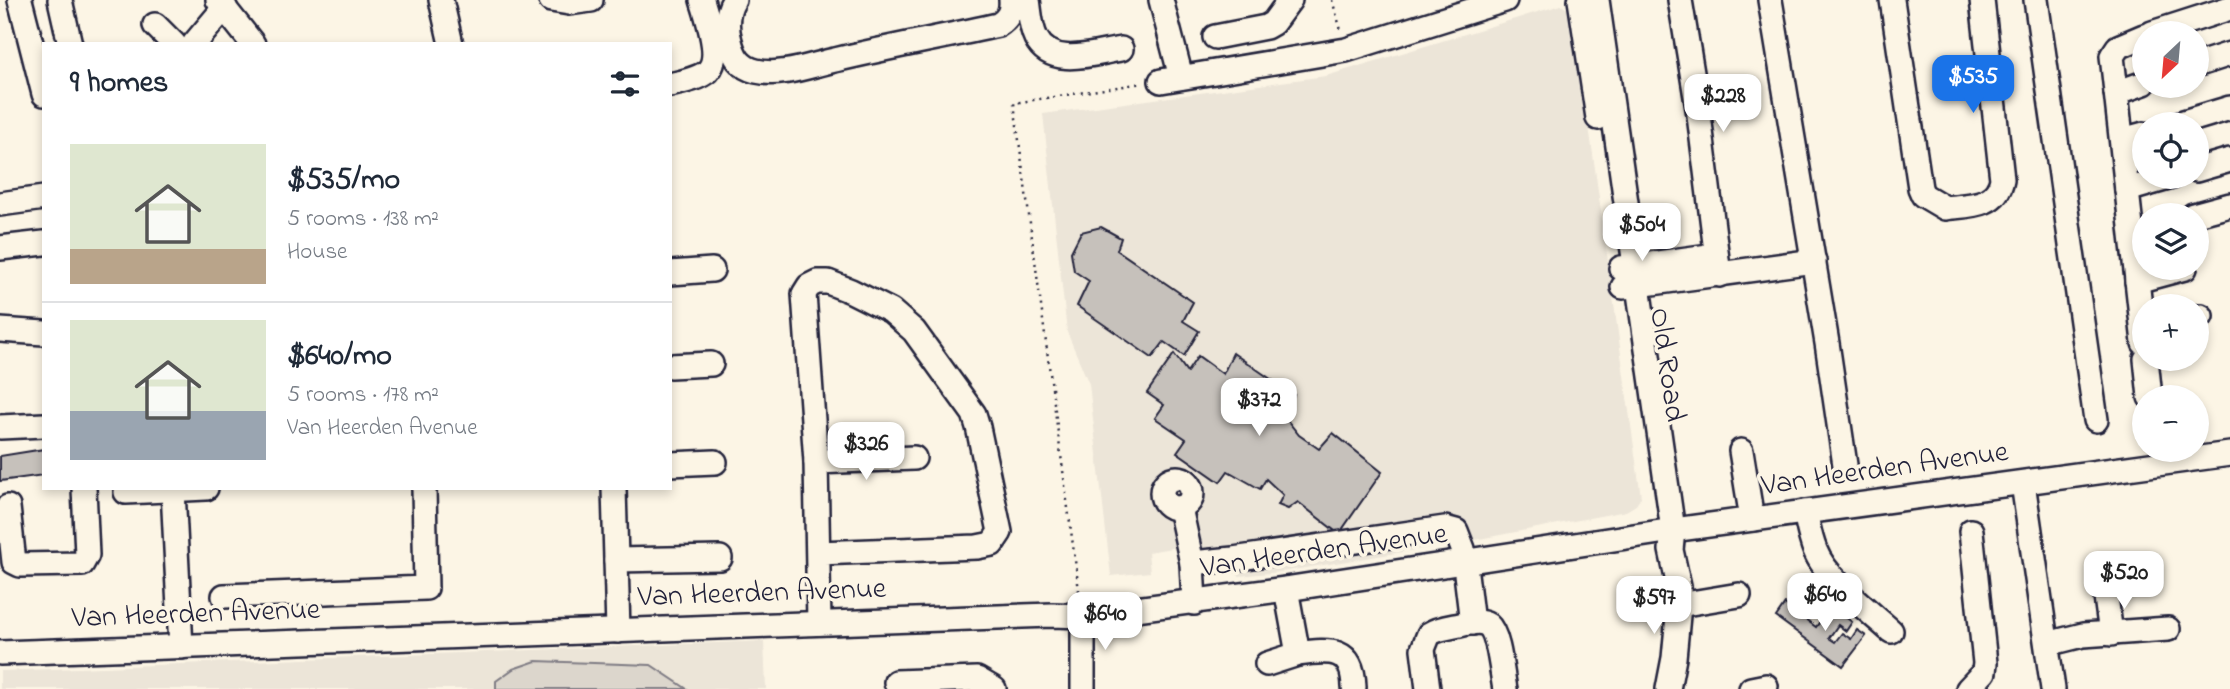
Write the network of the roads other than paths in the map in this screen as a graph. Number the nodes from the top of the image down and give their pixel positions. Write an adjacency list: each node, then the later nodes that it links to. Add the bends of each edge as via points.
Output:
1 (20, 0): 35 (street)
2 (60, 0): 26 (street)
3 (440, 0): 30 (street)
4 (551, 0): 5 (street)
5 (591, 0)
6 (702, 0): 34 (street, via 715,54 712,65 702,75)
7 (734, 0): 8 (street, via 728,31 738,62 769,72 998,25 1006,20)
8 (1011, 0)
9 (1028, 0): 31 (street, via 1035,36 1045,50 1065,57)
10 (1161, 0): 12 (street, via 1171,79 1346,50)
11 (1290, 0): 24 (street, via 1266,27)
12 (1505, 0)
13 (1580, 0): 57 (street, Old Road)
14 (1597, 0): 57 (street, Old Road)
15 (1680, 0): 54 (street)
16 (1770, 0): 53 (street)
17 (1892, 0): 18 (street, via 1920,188 1923,195 1945,208 1989,201 2002,179)
18 (1982, 0)
19 (2036, 0): 65 (street)
20 (221, 4): 28 (street); 29 (street)
21 (2230, 8): 22 (street)
22 (2189, 21)
23 (155, 25): 27 (street)
24 (1215, 37)
25 (2132, 41): 37 (street, via 2118,47 2112,56)
26 (70, 42)
27 (172, 42)
28 (195, 42)
29 (251, 42)
30 (450, 42)
31 (1121, 49)
32 (2230, 54): 33 (street)
33 (2209, 61)
34 (672, 84)
35 (42, 86)
36 (2132, 87): 37 (street)
37 (2116, 93): 41 (street)
38 (2230, 108): 39 (street)
39 (2209, 114)
40 (2132, 138): 41 (street)
41 (2122, 141): 45 (street)
42 (2230, 160): 43 (street)
43 (2209, 166)
44 (2132, 189): 45 (street)
45 (2127, 190): 49 (street)
46 (42, 198): 47 (street)
47 (0, 204)
48 (2230, 205): 50 (street)
49 (2132, 208)
50 (2209, 211)
51 (42, 243): 52 (street)
52 (0, 248)
53 (1814, 261): 54 (street); 76 (street)
54 (1718, 265): 57 (street)
55 (712, 270): 56 (street)
56 (672, 273)
57 (1629, 277): 88 (street, Old Road)
58 (2141, 280): 59 (street)
59 (2137, 281): 60 (street)
60 (2138, 294)
61 (0, 330): 62 (street)
62 (42, 332)
63 (710, 364): 64 (street)
64 (672, 366)
65 (2096, 420)
66 (42, 425): 67 (street)
67 (0, 427)
68 (1741, 451): 86 (street)
69 (2230, 454): 70 (street, Van Heerden Avenue)
70 (2209, 455)
71 (914, 458): 73 (street)
72 (715, 462): 75 (street)
73 (816, 462): 89 (street); 89 (street, via 804,294 809,286 821,282 872,301 903,320 969,406 978,427 1000,532 986,546)
74 (2132, 462): 77 (street, Van Heerden Avenue)
75 (672, 464)
76 (1845, 465)
77 (2023, 483): 85 (street, Van Heerden Avenue); 107 (street)
78 (84, 490): 83 (street, via 87,555 82,564 14,562)
79 (173, 490): 82 (street); 108 (street)
80 (424, 490): 97 (street, via 426,588)
81 (614, 490): 91 (street)
82 (126, 492)
83 (8, 507)
84 (1180, 508): 92 (street)
85 (1805, 512): 86 (street, Van Heerden Avenue); 105 (street, via 1821,562)
86 (1752, 519): 88 (street, Van Heerden Avenue)
87 (1971, 531): 119 (street, via 1985,663 1984,672)
88 (1668, 537): 93 (street, Van Heerden Avenue); 99 (street, Old Road)
89 (818, 553): 101 (street)
90 (720, 558): 91 (street)
91 (616, 560): 104 (street)
92 (1192, 563): 93 (street, via 1445,528 1458,534); 98 (street)
93 (1465, 563): 95 (street, Van Heerden Avenue); 102 (street)
94 (2104, 582): 106 (street)
95 (1286, 589): 98 (street, Van Heerden Avenue); 110 (street)
96 (1739, 595): 99 (street)
97 (224, 596)
98 (1194, 603): 100 (street, Van Heerden Avenue)
99 (1679, 605): 118 (street, Old Road)
100 (1083, 616): 101 (street, Van Heerden Avenue); 115 (street)
101 (819, 623): 104 (street, Van Heerden Avenue)
102 (1472, 623): 116 (street, via 1429,634 1423,649); 117 (street, via 1491,628)
103 (2168, 629): 106 (street)
104 (618, 631): 108 (street, Van Heerden Avenue)
105 (1891, 631)
106 (2111, 634): 107 (street)
107 (2048, 644): 120 (street)
108 (181, 647): 109 (street, Van Heerden Avenue)
109 (0, 653)
110 (1298, 654): 111 (street); 113 (street, via 1328,652 1345,657 1353,669)
111 (1267, 664)
112 (896, 682): 114 (street, via 976,679)
113 (1354, 687)
114 (994, 689)
115 (1083, 689)
116 (1428, 689)
117 (1505, 689)
118 (1668, 689)
119 (1968, 689)
120 (2053, 689)

